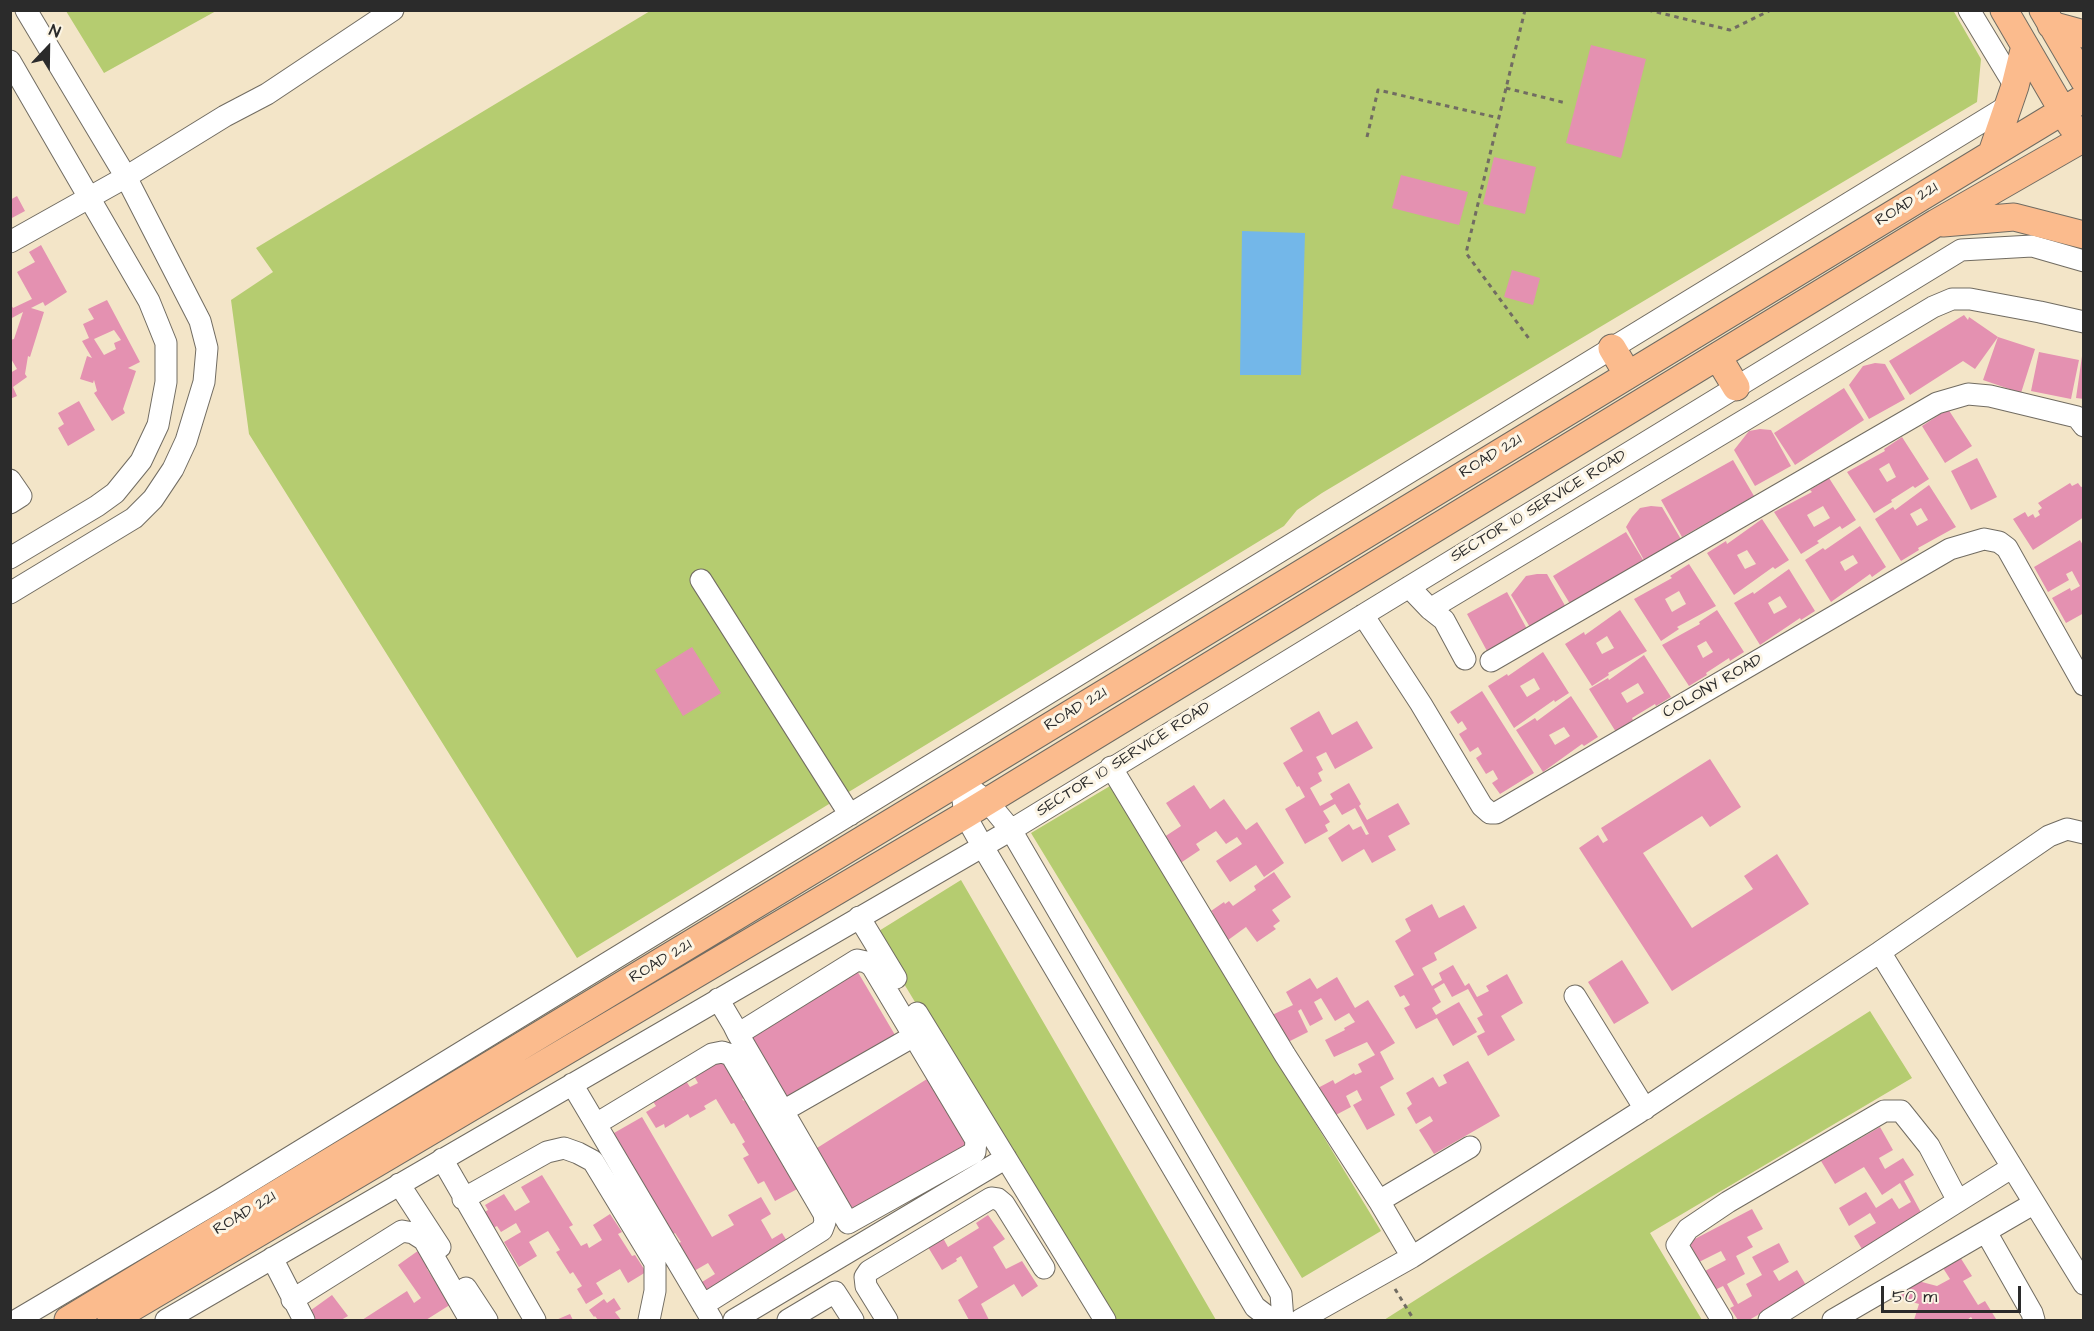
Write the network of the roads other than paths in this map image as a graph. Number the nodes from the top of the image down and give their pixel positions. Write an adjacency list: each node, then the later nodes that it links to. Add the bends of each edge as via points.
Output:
1 (26, 10): 14 (street)
2 (393, 10): 14 (street, via 267,94)
3 (1969, 10): 10 (street)
4 (2004, 10): 7 (main road)
5 (2047, 18): 6 (main road); 9 (main road)
6 (2084, 34)
7 (2025, 46): 10 (main road); 11 (main road)
8 (10, 61): 15 (street)
9 (2084, 80)
10 (2011, 96): 13 (main road); 21 (street)
11 (2073, 104): 12 (main road); 13 (main road, ROAD 221)
12 (2082, 142): 16 (main road, ROAD 221)
13 (1992, 153): 23 (main road, ROAD 221)
14 (126, 177): 15 (street); 31 (street, via 200,321 207,348 204,382 186,441 153,500 134,518)
15 (89, 197): 18 (street); 28 (street, via 148,301 166,343 166,382 158,425 141,461 115,493)
16 (1936, 224): 17 (main road, via 2014,217); 22 (main road, ROAD 221)
17 (2084, 235)
18 (10, 242)
19 (2084, 261): 24 (street, SECTOR 10 SERVICE ROAD, via 2032,246 1961,250)
20 (2084, 322): 32 (street, via 1970,299 1952,299 1933,307)
21 (1612, 348): 23 (main road); 40 (street)
22 (1718, 357): 24 (main road); 39 (main road, ROAD 221)
23 (1628, 375): 38 (main road, ROAD 221)
24 (1736, 387): 30 (street, SECTOR 10 SERVICE ROAD)
25 (2084, 426): 35 (street, via 2077,417 1990,396 1968,394 1937,403)
26 (10, 480): 27 (street, via 21,496)
27 (10, 503)
28 (10, 558)
29 (701, 580): 40 (street)
30 (1409, 587): 32 (street); 33 (street, SECTOR 10 SERVICE ROAD)
31 (10, 593)
32 (1430, 609): 34 (street, via 1444,620)
33 (1363, 615): 36 (street, COLONY ROAD, via 1490,813 1950,549 1984,539 2007,548); 37 (street, SECTOR 10 SERVICE ROAD)
34 (1465, 659)
35 (1491, 661)
36 (2084, 685)
37 (1111, 767): 41 (street, SECTOR 10 SERVICE ROAD); 60 (street, via 1285,1055)
38 (960, 781): 39 (street); 73 (main road, ROAD 221)
39 (976, 808): 41 (street); 43 (street); 74 (main road, ROAD 221)
40 (850, 815): 72 (street)
41 (1011, 830): 43 (street, SECTOR 10 SERVICE ROAD); 87 (street, via 1281,1294)
42 (2084, 833): 45 (street, via 2067,829 2049,836)
43 (983, 847): 44 (street, SECTOR 10 SERVICE ROAD); 86 (street, via 1255,1307)
44 (859, 917): 47 (street, SECTOR 10 SERVICE ROAD); 55 (street)
45 (1880, 952): 51 (street); 57 (street)
46 (1575, 996): 51 (street)
47 (718, 999): 48 (street); 50 (street, SECTOR 10 SERVICE ROAD)
48 (738, 1034): 49 (street, via 857,960 872,966); 52 (street)
49 (914, 1036): 52 (street); 63 (street, via 976,1140 975,1152)
50 (572, 1083): 53 (street); 56 (street, SECTOR 10 SERVICE ROAD)
51 (1645, 1109): 66 (street)
52 (783, 1111): 63 (street)
53 (596, 1124): 71 (street); 71 (street, via 712,1054 731,1055 825,1222 822,1230)
54 (1470, 1146): 60 (street)
55 (1006, 1158): 65 (street); 85 (street)
56 (442, 1159): 58 (street, SECTOR 10 SERVICE ROAD); 59 (street)
57 (2011, 1168): 61 (street); 62 (street)
58 (399, 1184): 67 (street, SECTOR 10 SERVICE ROAD); 78 (street)
59 (463, 1199): 79 (street); 80 (street, via 547,1152 564,1149 593,1161 655,1263)
60 (1379, 1201): 66 (street)
61 (1958, 1201): 89 (street, via 1929,1146 1901,1111 1884,1111 1688,1229 1677,1245); 90 (street)
62 (2033, 1204): 64 (street); 69 (street)
63 (848, 1223): 65 (street)
64 (1986, 1232): 91 (street); 92 (street)
65 (863, 1243): 81 (street)
66 (1412, 1257): 88 (street)
67 (272, 1258): 70 (street); 75 (street, SECTOR 10 SERVICE ROAD)
68 (1044, 1268): 84 (street, via 1004,1204 991,1198 870,1271 865,1277 866,1286)
69 (2084, 1284)
70 (292, 1300): 76 (street); 77 (street, via 402,1231 424,1240)
71 (708, 1313)
72 (17, 1320)
73 (68, 1320)
74 (111, 1320)
75 (166, 1320)
76 (304, 1320)
77 (470, 1320)
78 (487, 1320)
79 (535, 1320)
80 (649, 1320)
81 (734, 1320)
82 (788, 1320): 83 (street, via 835,1292)
83 (853, 1320)
84 (887, 1320)
85 (1105, 1320)
86 (1272, 1320)
87 (1283, 1320)
88 (1300, 1320)
89 (1722, 1320)
90 (1769, 1320)
91 (1833, 1320)
92 (2034, 1320)

